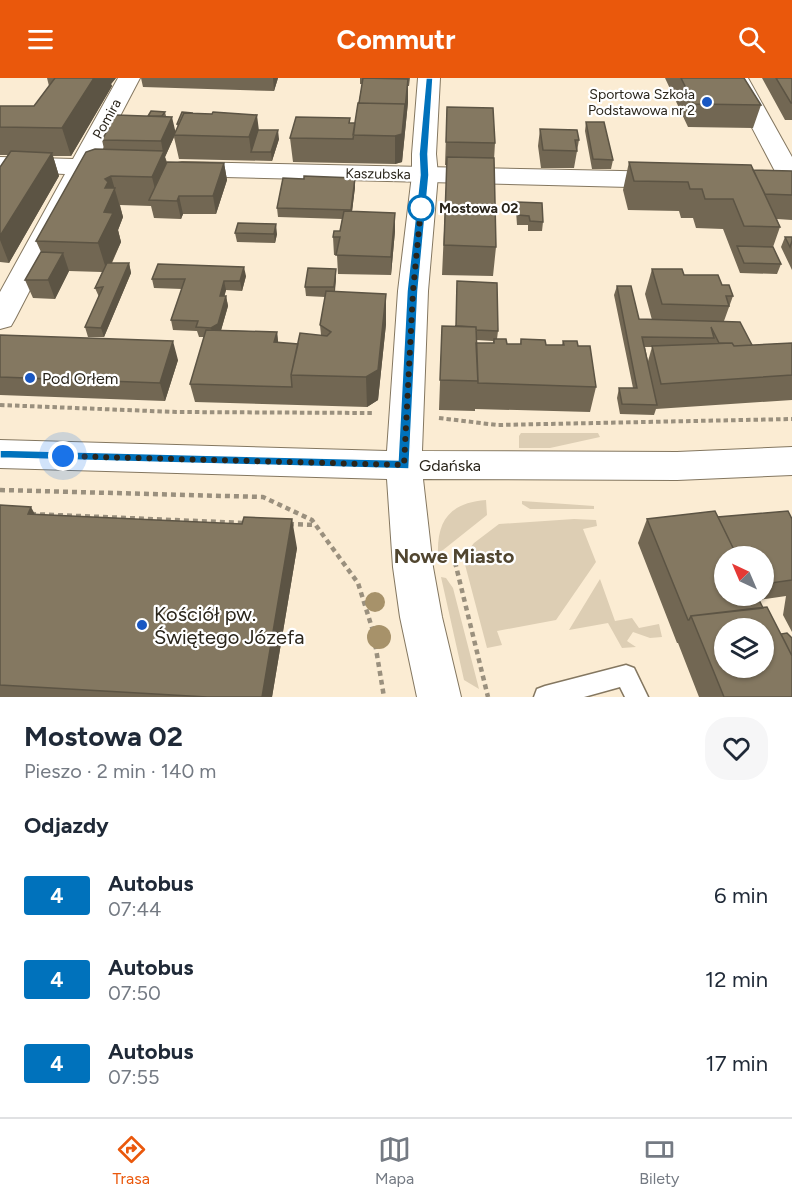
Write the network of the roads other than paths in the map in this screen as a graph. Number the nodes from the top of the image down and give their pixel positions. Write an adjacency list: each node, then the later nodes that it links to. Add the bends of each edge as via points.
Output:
1 (129, 78): 5 (street, Pomira)
2 (429, 78): 6 (street)
3 (737, 78): 8 (street)
4 (0, 164): 5 (street, Kaszubska)
5 (80, 167): 6 (street, Kaszubska); 9 (street, Pomira)
6 (425, 175): 7 (street, Kaszubska); 12 (street, via 413,291)
7 (697, 180)
8 (784, 181)
9 (0, 319)
10 (0, 454): 12 (street, Gdańska)
11 (792, 461): 12 (street, Gdańska, via 677,466)
12 (404, 465): 13 (street, via 413,567)
13 (439, 697)
14 (545, 697): 15 (lane, via 626,675)
15 (637, 697)

